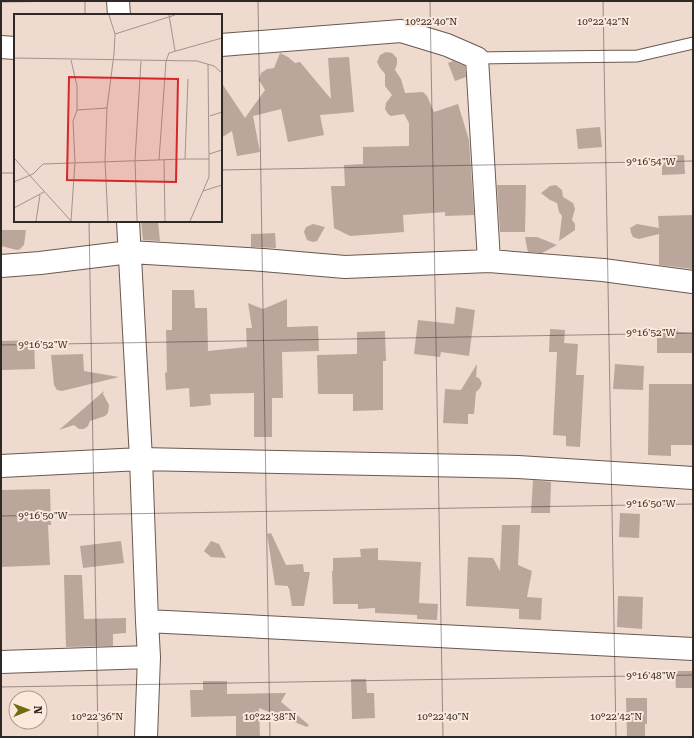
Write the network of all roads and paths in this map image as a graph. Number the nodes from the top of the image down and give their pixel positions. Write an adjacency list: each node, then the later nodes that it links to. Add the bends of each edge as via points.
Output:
1 (118, 1): 2 (street)
2 (119, 14)
3 (693, 43): 7 (lane, via 637,56)
4 (222, 45): 7 (street, via 401,31 447,45)
5 (1, 47): 6 (street)
6 (14, 48)
7 (477, 58): 10 (street)
8 (128, 222): 9 (street)
9 (130, 252): 10 (street, via 345,267); 11 (street); 13 (street)
10 (489, 261): 12 (street, via 603,270)
11 (1, 266)
12 (693, 282)
13 (141, 459): 14 (street); 15 (street, via 518,466); 16 (street)
14 (1, 466)
15 (693, 478)
16 (147, 621): 17 (street); 18 (street)
17 (693, 649)
18 (148, 657): 19 (street); 20 (street)
19 (1, 662)
20 (146, 737)

